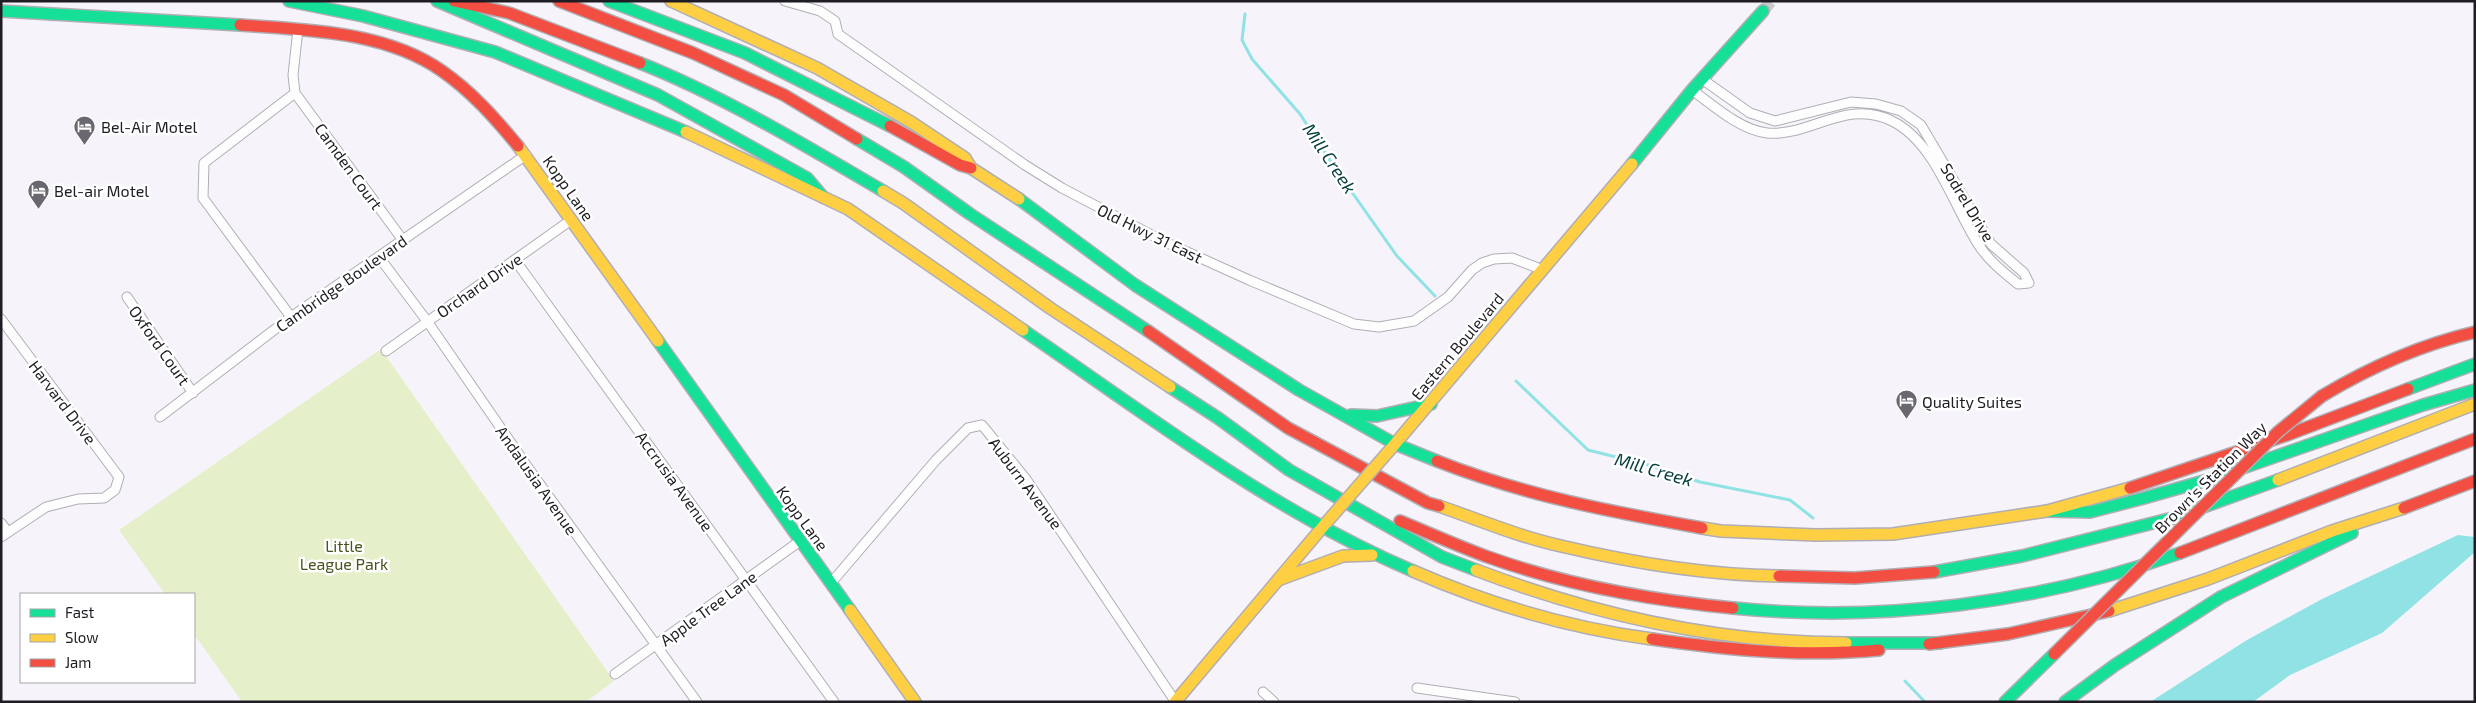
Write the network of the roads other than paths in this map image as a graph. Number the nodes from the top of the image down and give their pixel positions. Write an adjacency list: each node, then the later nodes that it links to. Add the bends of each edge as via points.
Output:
1 (289, 1): 16 (main road, via 363,16 495,52 660,120)
2 (437, 1): 16 (main road, via 658,95 807,178)
3 (454, 1): 37 (main road, via 509,13 686,81 784,134 903,203 1050,308 1218,418)
4 (559, 1): 32 (main road, via 693,53 784,95 904,167 1288,428 1428,503 1560,546 1726,575 1855,578 1965,568 2173,518)
5 (609, 1): 15 (main road, via 752,56 858,107 960,165)
6 (671, 1): 15 (main road, via 816,68 911,122 965,158)
7 (786, 1): 21 (street, Old Hwy 31 East, via 820,11 835,21 838,34 1062,188 1163,241 1354,324 1379,327 1414,321 1448,297 1472,270 1494,259 1512,258)
8 (1, 11): 10 (main road, Kopp Lane)
9 (1763, 11): 11 (main road, Eastern Boulevard)
10 (298, 29): 13 (street, via 293,75); 14 (main road, Kopp Lane, via 375,42 435,67 480,102)
11 (1702, 79): 12 (main road, Eastern Boulevard); 12 (street, Sodrel Drive, via 1750,113 1775,120 1851,102 1901,111 1921,125 1992,244 2024,273 2029,283 2018,284 1996,267 1978,245 1927,151 1913,135 1893,121 1877,115 1844,114 1780,133 1766,133 1740,124)
12 (1692, 90): 21 (main road, Eastern Boulevard)
13 (295, 93): 18 (street, Camden Court); 23 (street, via 204,163 203,198)
14 (526, 155): 17 (main road, Kopp Lane); 18 (street, Cambridge Boulevard)
15 (971, 168): 33 (main road, via 1011,193 1135,285 1255,363)
16 (823, 197): 42 (main road, via 848,209 1252,486)
17 (571, 220): 20 (street, Orchard Drive); 44 (main road, Kopp Lane)
18 (402, 239): 19 (street, Cambridge Boulevard)
19 (379, 257): 23 (street, Cambridge Boulevard); 25 (street, Andalusia Avenue)
20 (515, 260): 25 (street, Orchard Drive); 46 (street, Accrusia Avenue)
21 (1543, 270): 31 (main road, Eastern Boulevard)
22 (127, 297): 30 (street, Oxford Court)
23 (291, 317): 30 (street, Cambridge Boulevard)
24 (1, 319): 43 (street, Harvard Drive, via 119,477 115,490 104,498 78,498 46,507)
25 (427, 322): 27 (street, Orchard Drive); 50 (street, Andalusia Avenue)
26 (2475, 332): 60 (main road, Brown's Station Way, bridge, via 2398,355 2322,396 2278,432)
27 (386, 351)
28 (2475, 364): 39 (main road, via 2139,486)
29 (2475, 390): 39 (main road, via 2211,479 2090,512)
30 (193, 393): 34 (street, Cambridge Boulevard)
31 (1430, 404): 33 (main road, via 1377,416); 36 (main road, Eastern Boulevard)
32 (2475, 404)
33 (1343, 414): 36 (main road)
34 (160, 417)
35 (2475, 439): 37 (main road, via 2150,563 2016,596 1870,613 1770,612 1617,593 1532,572 1448,543)
36 (1392, 448): 39 (main road, via 1515,489 1604,511 1721,531 1893,534); 42 (main road, Eastern Boulevard, bridge)
37 (1289, 470): 49 (main road, via 1442,557 1532,591 1596,609 1742,638 1801,643)
38 (2475, 481): 40 (main road)
39 (2047, 511)
40 (2384, 516): 49 (main road, via 2332,531 2208,579 2111,610 2008,634); 61 (main road, via 2221,597 2115,665)
41 (1, 523): 43 (street)
42 (1324, 525): 45 (main road); 47 (main road, Eastern Boulevard)
43 (5, 535)
44 (800, 542): 46 (street, Apple Tree Lane); 48 (main road, Kopp Lane)
45 (1380, 556): 47 (main road, via 1343,556); 49 (main road, via 1498,603 1585,627 1656,641 1728,650 1800,653 1864,652)
46 (747, 580): 50 (street, Apple Tree Lane); 55 (street, Accrusia Avenue)
47 (1278, 580): 57 (main road, Eastern Boulevard)
48 (831, 583): 56 (main road, Kopp Lane); 57 (street, Auburn Avenue, via 936,460 968,428 982,425 1031,487)
49 (1940, 642)
50 (656, 645): 51 (street, Apple Tree Lane); 54 (street, Andalusia Avenue)
51 (616, 674)
52 (1417, 688): 59 (street)
53 (1263, 692): 58 (street)
54 (697, 702)
55 (834, 702)
56 (915, 702)
57 (1175, 702)
58 (1274, 702)
59 (1515, 702)
60 (2005, 702)
61 (2065, 702)

